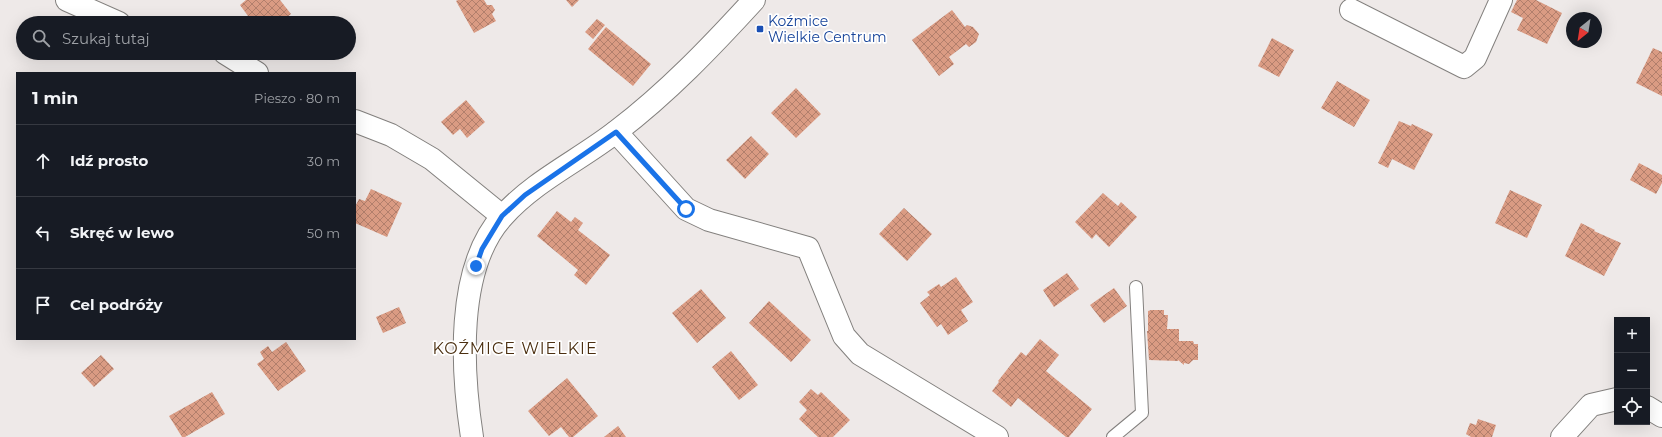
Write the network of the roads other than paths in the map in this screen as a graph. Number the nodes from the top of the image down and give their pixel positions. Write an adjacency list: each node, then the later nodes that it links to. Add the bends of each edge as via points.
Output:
1 (67, 0): 5 (street)
2 (754, 0): 9 (street, via 687,70)
3 (1502, 0): 4 (street, via 1475,58 1464,67)
4 (1351, 10)
5 (103, 16)
6 (237, 60): 7 (street)
7 (256, 72)
8 (356, 121): 10 (street, via 391,135 432,159)
9 (616, 132): 10 (street, via 525,195); 16 (street, via 686,209 709,220 808,248 844,336 860,354)
10 (502, 216): 15 (street, via 482,249 467,315 467,401)
11 (1136, 288): 17 (lane, via 1142,413)
12 (1614, 400): 18 (street, via 1591,405)
13 (1650, 410): 14 (street)
14 (1662, 416)
15 (472, 437)
16 (997, 437)
17 (1113, 437)
18 (1562, 437)

